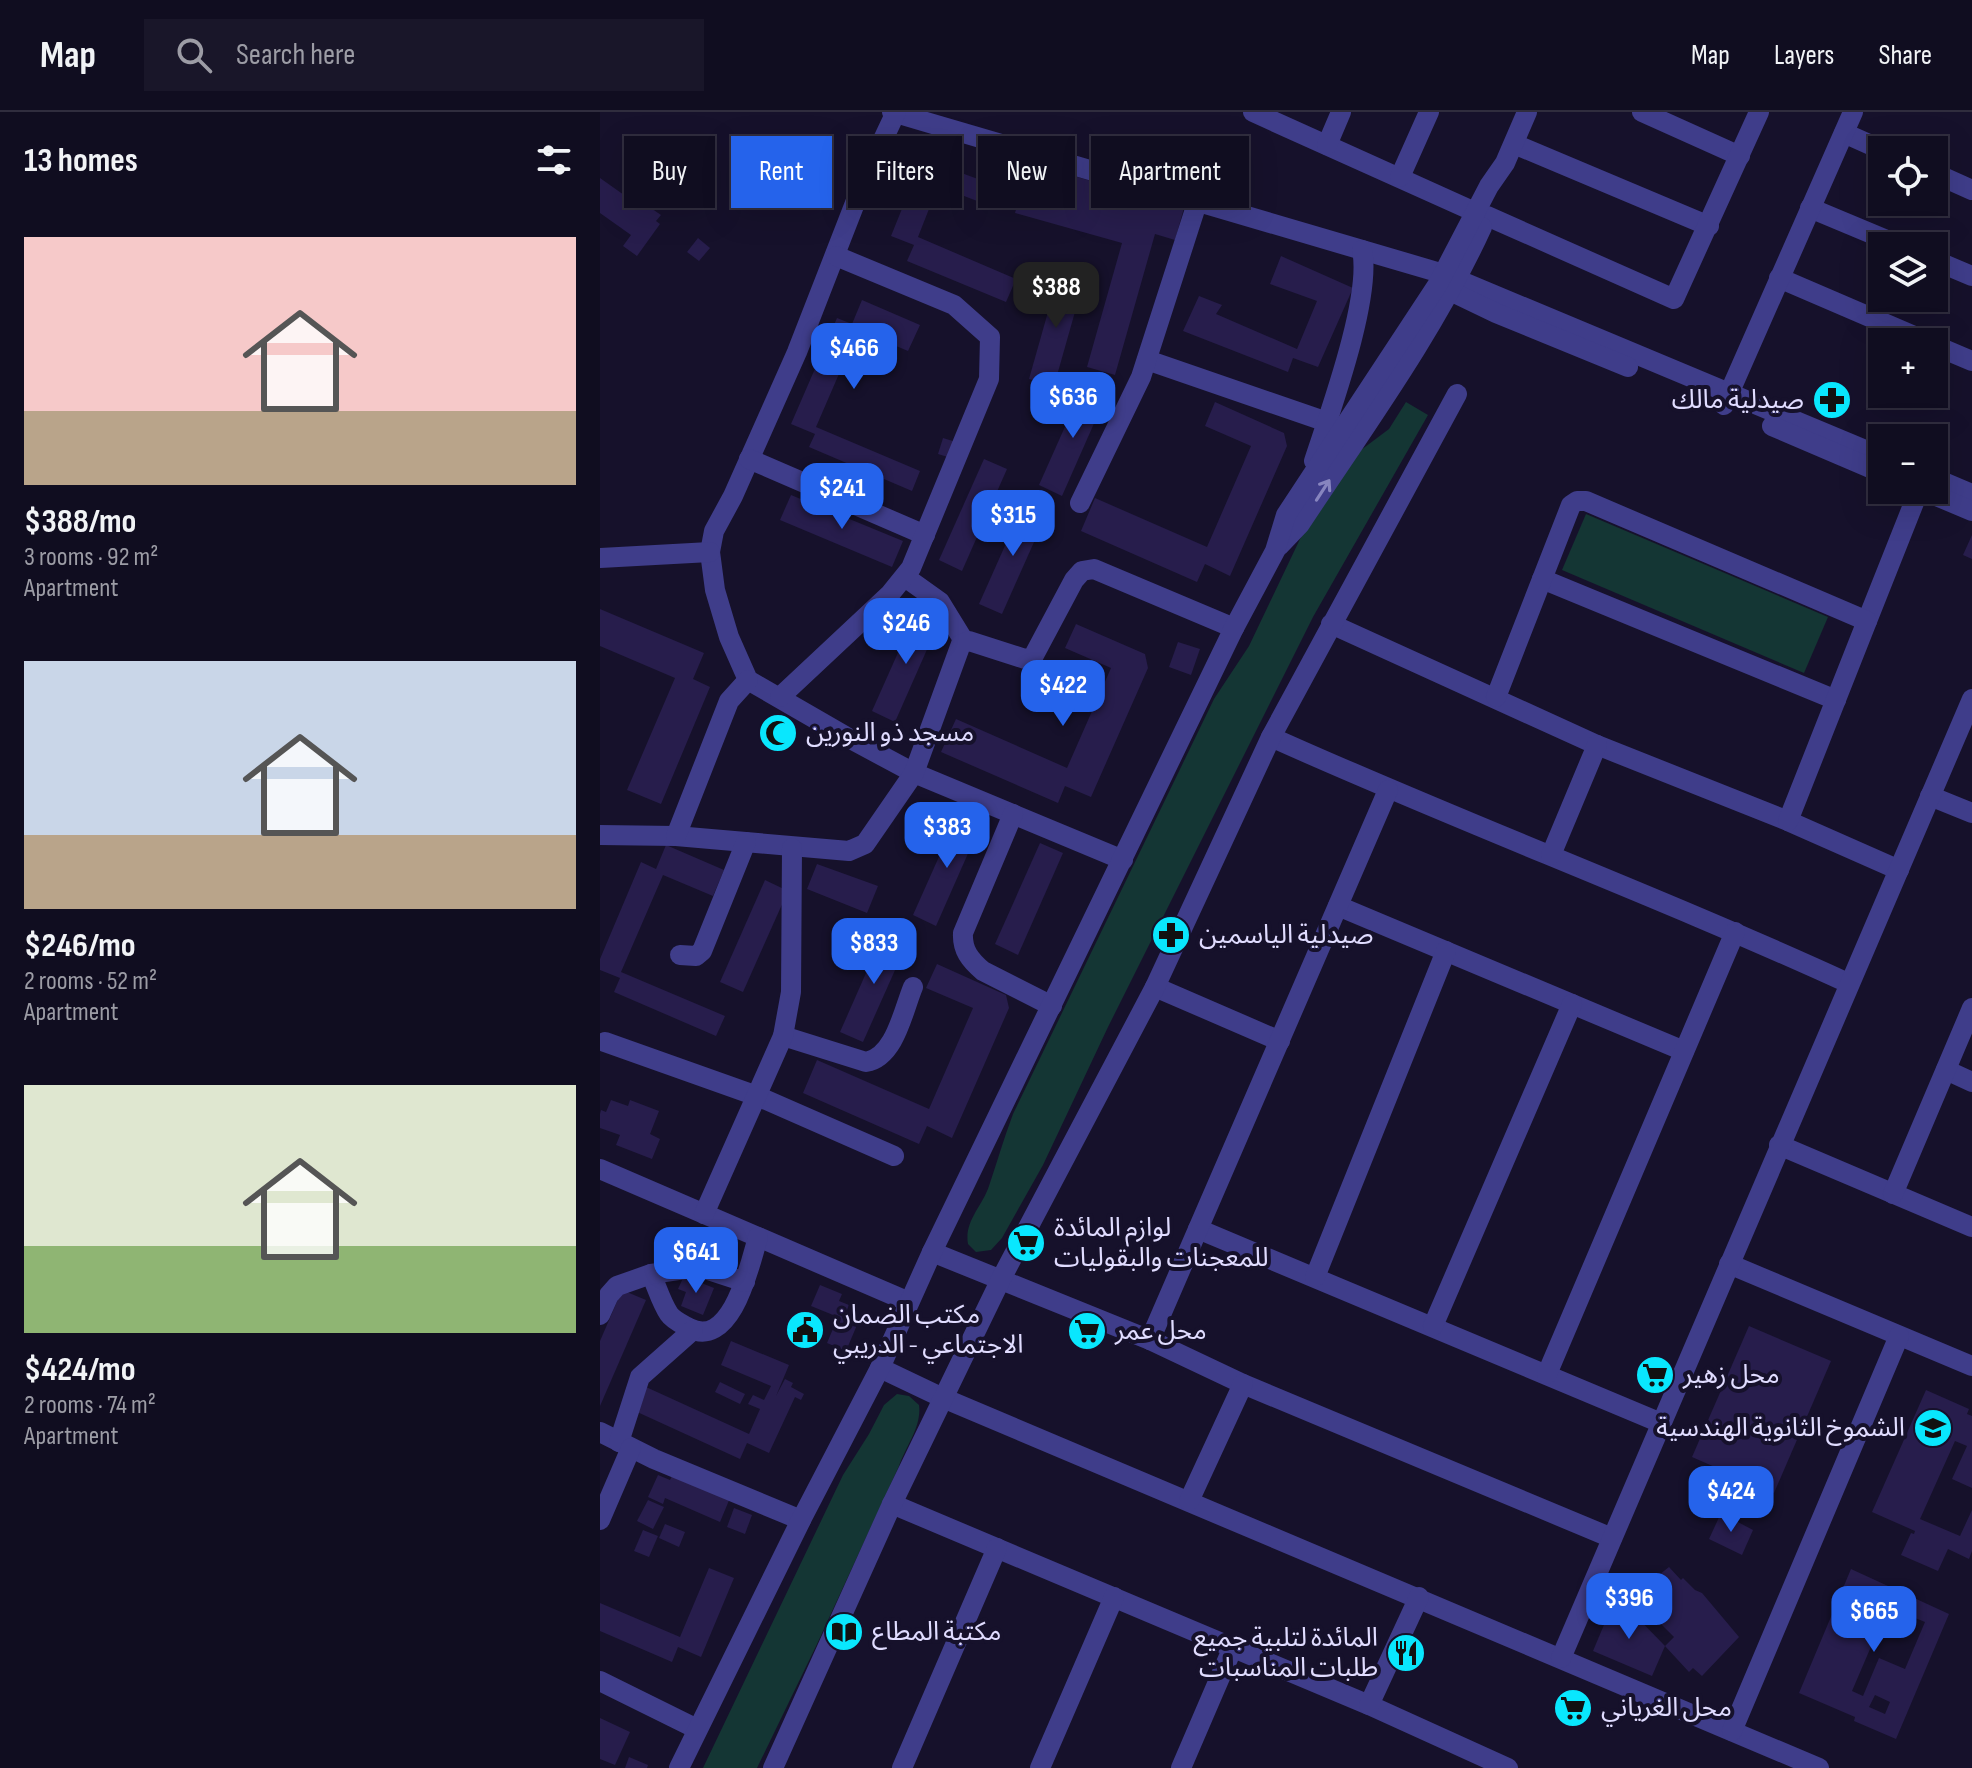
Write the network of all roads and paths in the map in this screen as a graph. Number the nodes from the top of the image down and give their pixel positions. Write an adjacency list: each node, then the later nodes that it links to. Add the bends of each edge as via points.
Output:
1 (894, 112): 14 (street); 25 (street)
2 (1253, 112): 12 (street)
3 (1341, 112): 12 (street)
4 (1429, 112): 15 (street)
5 (1527, 112): 10 (street)
6 (1642, 112): 13 (street)
7 (1759, 112): 13 (street)
8 (1853, 112): 9 (street)
9 (1844, 133): 11 (street); 20 (street)
10 (1514, 144): 21 (street, via 1499,190); 22 (street)
11 (1868, 144)
12 (1327, 145): 15 (street)
13 (1740, 156): 22 (street)
14 (1091, 169)
15 (1400, 177): 21 (street)
16 (1948, 179): 17 (street)
17 (1972, 190)
18 (1195, 208): 32 (street)
19 (1224, 208): 24 (street)
20 (1810, 208): 23 (street); 28 (street)
21 (1481, 214): 22 (street, via 1671,300); 29 (street)
22 (1709, 226)
23 (1868, 232)
24 (1362, 250): 29 (street); 36 (street, via 1365,280)
25 (836, 256): 38 (street); 47 (street, via 954,305 990,337 989,379)
26 (1948, 266): 27 (street)
27 (1972, 276)
28 (1779, 278): 30 (street); 35 (street)
29 (1443, 280): 35 (street); 40 (street); 48 (street, one-way to 29, via 1300,524)
30 (1895, 328)
31 (1948, 351): 33 (street)
32 (1147, 360): 36 (street); 44 (street)
33 (1972, 361)
34 (1457, 394): 54 (street)
35 (1726, 400): 37 (street); 39 (street)
36 (1327, 422): 40 (street)
37 (1868, 452)
38 (749, 459): 47 (street); 49 (street, via 714,531)
39 (1868, 466)
40 (1306, 484): 48 (street, via 1286,515)
41 (1948, 484): 42 (street)
42 (1972, 494)
43 (1948, 501): 46 (street)
44 (1080, 503)
45 (1914, 504): 53 (street)
46 (1972, 511)
47 (925, 535): 51 (street)
48 (1275, 551): 55 (street)
49 (710, 552): 50 (street); 57 (street, via 729,637)
50 (600, 558)
51 (905, 577): 56 (street, via 940,602); 58 (street)
52 (1542, 579): 53 (street, via 1571,505 1586,501); 59 (street); 61 (street)
53 (1867, 621): 61 (street)
54 (1331, 624): 59 (street); 62 (street)
55 (1234, 628): 56 (street, via 1094,569 1082,571 1074,580 1033,657); 75 (street)
56 (964, 641): 64 (street)
57 (748, 680): 58 (street); 71 (street, via 729,701)
58 (780, 697): 64 (street)
59 (1496, 697): 63 (street)
60 (1972, 699): 66 (street)
61 (1836, 700): 69 (street)
62 (1271, 737): 65 (street); 83 (street)
63 (1597, 745): 69 (street); 74 (street)
64 (914, 773): 68 (street); 73 (street, via 865,844 849,851)
65 (1388, 790): 74 (street); 77 (street)
66 (1930, 796): 67 (street); 76 (street)
67 (1972, 813)
68 (1013, 814): 75 (street); 85 (street, via 963,944 983,971)
69 (1788, 821): 76 (street)
70 (600, 835): 71 (street)
71 (676, 836): 72 (street)
72 (746, 842): 73 (street); 80 (street, via 702,951)
73 (792, 848): 87 (street, via 792,978)
74 (1551, 855): 78 (street)
75 (1123, 860): 85 (street)
76 (1899, 870): 81 (street)
77 (1338, 906): 79 (street); 88 (street)
78 (1735, 932): 81 (street); 90 (street)
79 (1446, 951): 84 (street); 105 (street)
80 (680, 955)
81 (1848, 983): 94 (street)
82 (913, 987): 87 (street, via 890,1042 875,1061)
83 (1155, 987): 88 (street); 106 (street)
84 (1572, 1004): 90 (street); 110 (street)
85 (1052, 1006): 102 (street)
86 (1972, 1008): 91 (street)
87 (783, 1036): 93 (street)
88 (1280, 1041): 100 (street)
89 (605, 1042): 93 (street)
90 (1684, 1051): 116 (street)
91 (1946, 1070): 92 (street); 97 (street)
92 (1972, 1082)
93 (757, 1096): 95 (street); 98 (street)
94 (1779, 1145): 97 (street); 103 (street)
95 (894, 1156)
96 (600, 1169): 98 (street)
97 (1893, 1194): 99 (street)
98 (704, 1214): 101 (street)
99 (1972, 1227)
100 (1198, 1229): 105 (street); 113 (street)
101 (758, 1237): 107 (street); 108 (street)
102 (932, 1252): 106 (street); 108 (street)
103 (1729, 1264): 112 (street); 119 (street)
104 (651, 1274): 107 (street, via 699,1267); 109 (street, via 617,1286); 111 (street, via 670,1317)
105 (1315, 1277): 110 (street)
106 (1001, 1279): 113 (street); 118 (street)
107 (745, 1282): 111 (street, via 720,1326)
108 (909, 1302): 115 (street)
109 (600, 1315)
110 (1433, 1326): 116 (street)
111 (693, 1330): 120 (street, via 640,1377)
112 (1899, 1336): 114 (street); 134 (street)
113 (1150, 1340): 117 (street)
114 (1972, 1366)
115 (880, 1368): 118 (street); 124 (street)
116 (1547, 1374): 119 (street)
117 (1243, 1384): 121 (street); 125 (street)
118 (943, 1398): 121 (street); 122 (street)
119 (1661, 1423): 125 (street)
120 (617, 1441): 123 (street); 124 (street)
121 (1189, 1501): 128 (street)
122 (892, 1504): 126 (street); 136 (street)
123 (600, 1520)
124 (801, 1520): 133 (street)
125 (1612, 1538): 130 (street)
126 (997, 1548): 127 (street); 137 (street)
127 (1114, 1597): 129 (street); 138 (street)
128 (1419, 1597): 130 (street); 132 (street)
129 (1233, 1647): 132 (street); 139 (street)
130 (1561, 1658): 134 (street)
131 (600, 1681): 133 (street)
132 (1369, 1705): 140 (street)
133 (697, 1729): 135 (street)
134 (1732, 1731): 141 (street)
135 (679, 1768)
136 (773, 1768)
137 (902, 1768)
138 (1040, 1768)
139 (1181, 1768)
140 (1508, 1768)
141 (1819, 1768)

